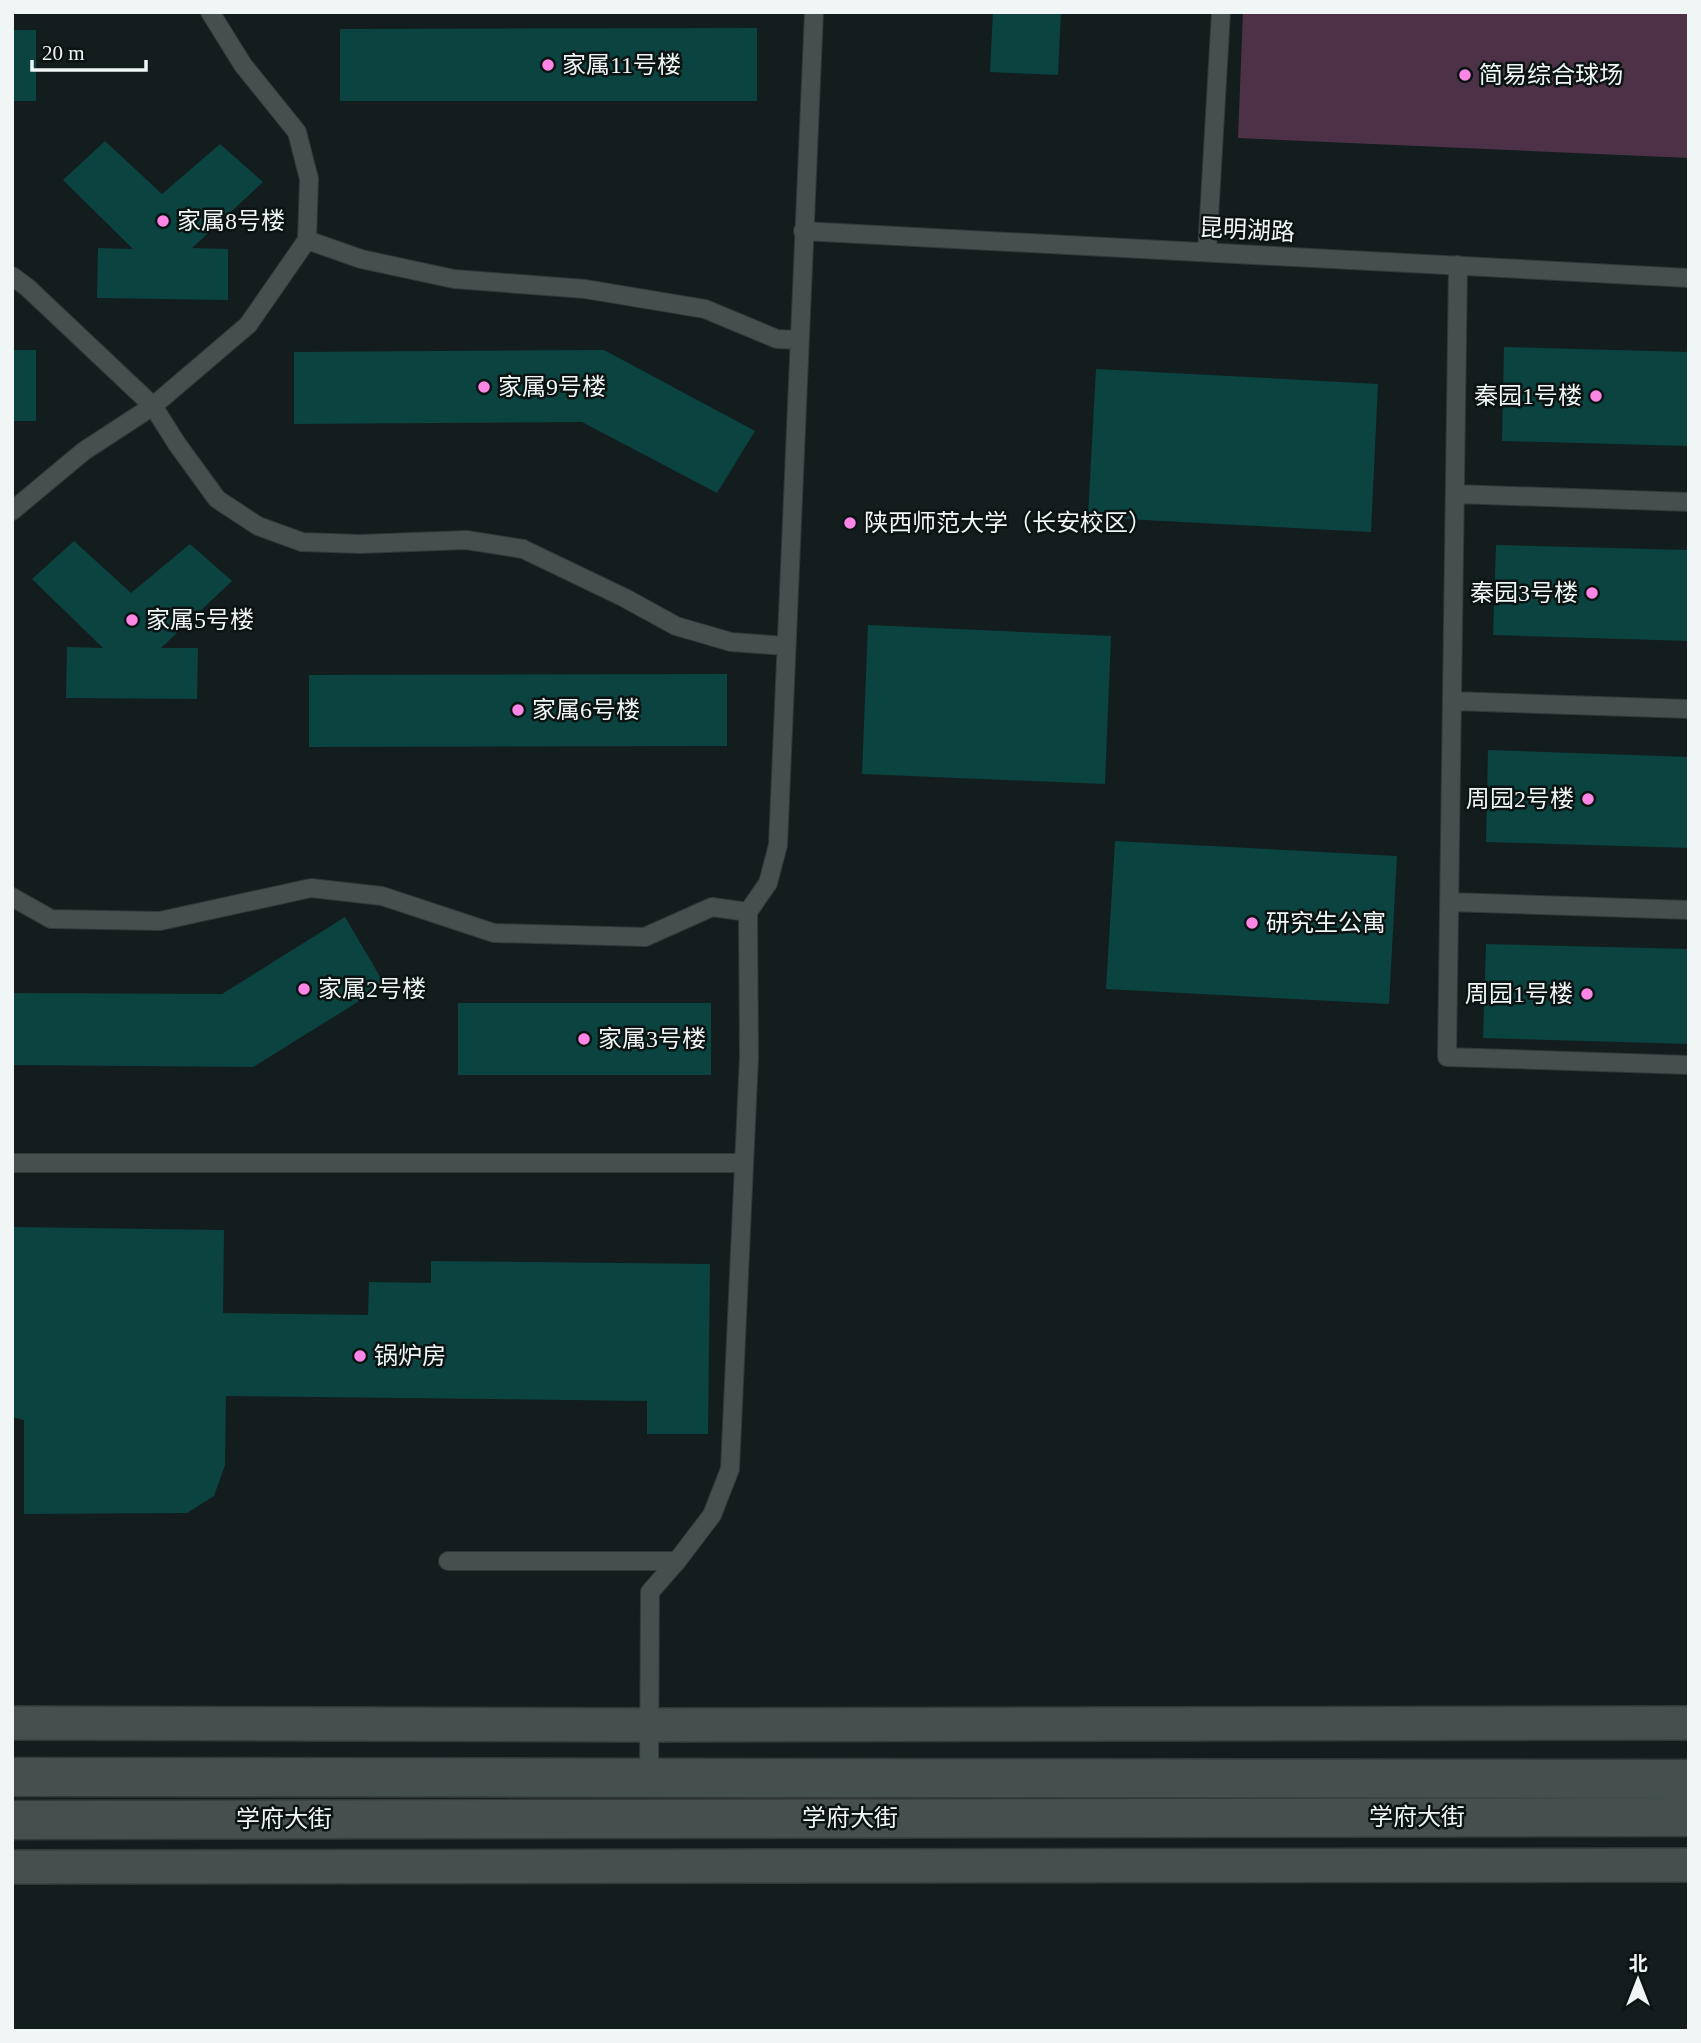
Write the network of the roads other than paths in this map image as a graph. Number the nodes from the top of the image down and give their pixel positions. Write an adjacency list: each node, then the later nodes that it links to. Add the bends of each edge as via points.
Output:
1 (210, 12): 5 (lane, via 243,65 298,132 309,179)
2 (814, 12): 4 (lane)
3 (1221, 12): 6 (lane)
4 (803, 232): 6 (lane, 昆明湖路); 10 (lane)
5 (307, 240): 10 (lane, via 361,259 454,279 585,289 705,309 777,339); 11 (lane, via 248,325)
6 (1207, 252): 7 (lane, 昆明湖路)
7 (1458, 265): 9 (lane, 昆明湖路); 12 (lane)
8 (12, 276): 11 (lane)
9 (1689, 278)
10 (799, 340): 15 (lane)
11 (153, 406): 14 (lane, via 83,451); 15 (lane, via 217,499 258,526 302,542 466,540 523,549 676,626 731,642)
12 (1456, 494): 13 (lane); 16 (lane)
13 (1689, 502)
14 (12, 511)
15 (786, 646): 21 (lane, via 778,845 768,883)
16 (1452, 701): 17 (lane); 19 (lane)
17 (1689, 709)
18 (12, 897): 21 (lane, via 51,919 160,921 311,888 382,896 494,933 645,937 712,907)
19 (1450, 902): 20 (lane); 22 (lane, via 1447,1057)
20 (1689, 911)
21 (748, 912): 24 (lane)
22 (1689, 1065)
23 (12, 1163): 24 (lane)
24 (744, 1163): 26 (lane, via 730,1469 712,1515)
25 (448, 1561): 26 (lane)
26 (677, 1561): 29 (lane, via 650,1592)
27 (12, 1723): 29 (street)
28 (1689, 1723): 29 (street)
29 (649, 1725): 31 (lane)
30 (12, 1777): 31 (main road, 学府大街)
31 (649, 1777): 32 (main road, 学府大街); 34 (lane)
32 (1689, 1779)
33 (1689, 1817): 34 (main road, 学府大街)
34 (649, 1818): 35 (main road, 学府大街)
35 (12, 1820)
36 (1689, 1865): 37 (street)
37 (12, 1867)

